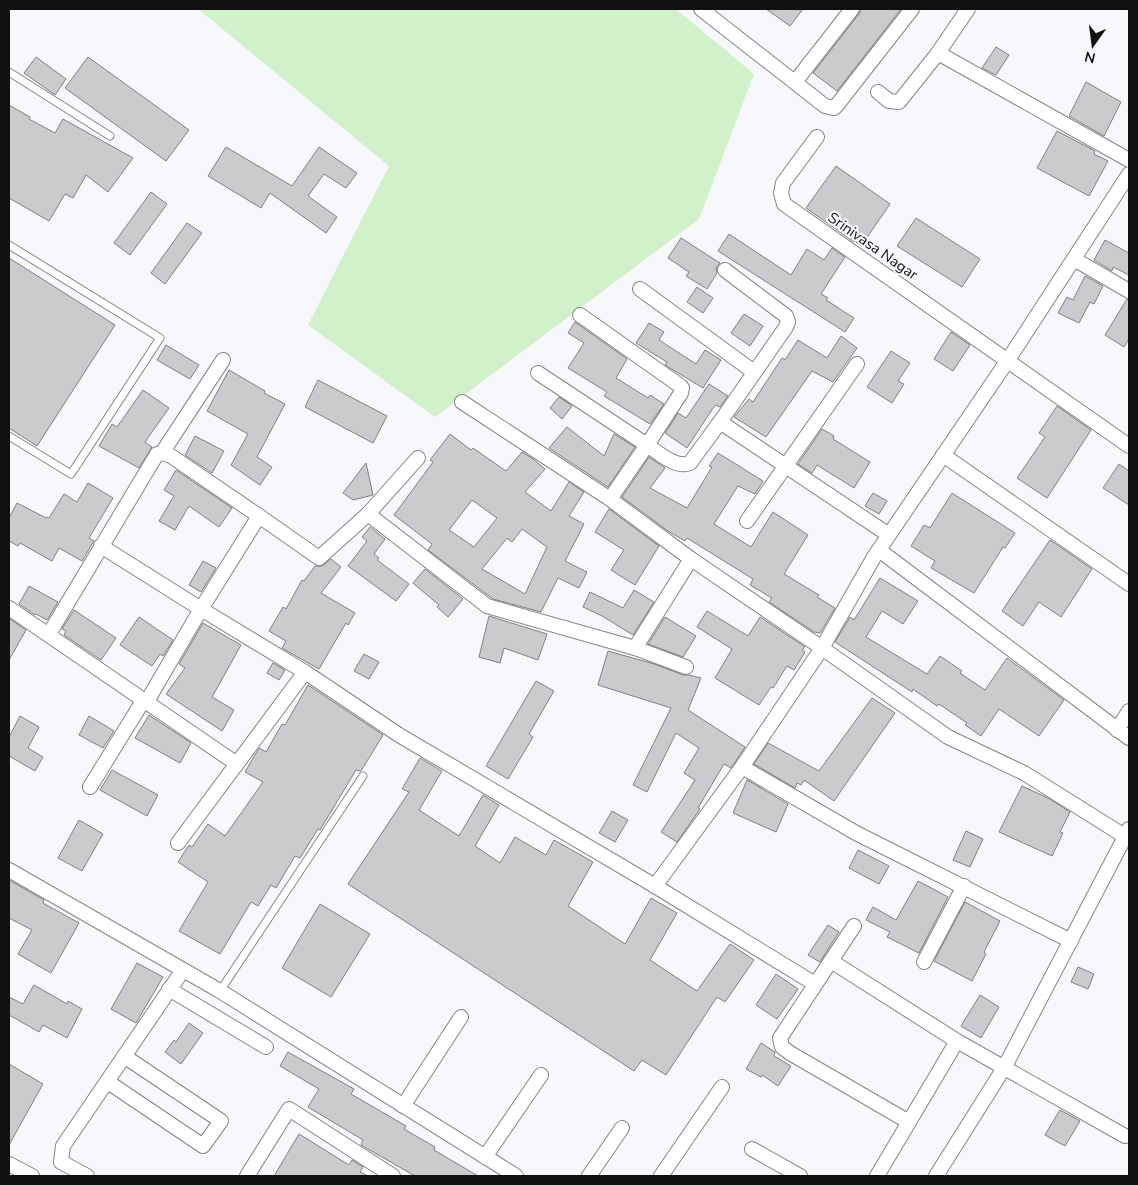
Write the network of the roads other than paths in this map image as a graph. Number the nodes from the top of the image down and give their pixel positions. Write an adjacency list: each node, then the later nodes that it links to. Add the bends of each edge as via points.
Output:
1 (700, 9): 7 (street)
2 (852, 9): 7 (street)
3 (912, 9): 7 (street, via 834,108 825,106)
4 (968, 9): 5 (street)
5 (938, 53): 8 (street, via 899,102 889,102); 11 (street)
6 (9, 72): 9 (lane)
7 (795, 82)
8 (878, 92)
9 (110, 136)
10 (817, 137): 20 (street, Srinivasa Nagar, via 783,183 784,204)
11 (1129, 160)
12 (1129, 174): 14 (street)
13 (9, 245): 26 (lane, via 160,338 71,474)
14 (1074, 259): 17 (street); 20 (street)
15 (725, 270): 22 (street, via 786,316 788,322)
16 (640, 289): 22 (street)
17 (1129, 291)
18 (580, 315): 27 (street, via 682,388)
19 (223, 360): 29 (street)
20 (1008, 360): 28 (street); 30 (street)
21 (857, 364): 32 (street)
22 (754, 372): 25 (street)
23 (538, 373): 27 (street)
24 (462, 402): 33 (street)
25 (720, 422): 27 (street, via 690,463 684,466); 32 (street)
26 (9, 436)
27 (647, 446): 33 (street)
28 (1129, 446)
29 (162, 453): 35 (street); 38 (street, via 152,460)
30 (943, 455): 37 (street); 41 (street)
31 (418, 458): 34 (street)
32 (785, 465): 36 (street); 37 (street)
33 (610, 498): 40 (street)
34 (368, 514): 35 (street, via 319,558); 45 (street, via 487,606)
35 (259, 516): 43 (street)
36 (747, 521)
37 (889, 535): 39 (street)
38 (101, 546): 43 (street); 44 (street)
39 (879, 550): 46 (street); 51 (street)
40 (691, 559): 45 (street); 46 (street)
41 (1129, 584)
42 (9, 608): 44 (street)
43 (201, 609): 48 (street); 49 (street)
44 (49, 634): 49 (street)
45 (635, 648): 47 (street)
46 (822, 648): 54 (street); 57 (street, via 948,737 1024,773)
47 (686, 667)
48 (305, 672): 53 (street); 60 (street, via 399,735)
49 (145, 702): 53 (street); 56 (street)
50 (1129, 711): 51 (street)
51 (1117, 730): 52 (street)
52 (1129, 738)
53 (237, 764): 58 (street)
54 (742, 767): 60 (street); 61 (street, via 856,833)
55 (363, 776): 69 (lane)
56 (90, 787)
57 (1127, 833): 63 (street)
58 (178, 843)
59 (9, 870): 66 (street)
60 (655, 886): 67 (street)
61 (964, 886): 63 (street); 65 (street)
62 (854, 926): 64 (street)
63 (1071, 941): 74 (street)
64 (831, 961): 67 (street); 71 (street)
65 (924, 962)
66 (183, 970): 68 (street); 69 (street)
67 (815, 984): 79 (street, via 780,1038 782,1047)
68 (169, 989): 72 (street); 73 (street)
69 (220, 991): 78 (street)
70 (461, 1017): 78 (street)
71 (957, 1041): 74 (street); 79 (street)
72 (266, 1047)
73 (124, 1056): 76 (street); 76 (street, via 221,1121 203,1146)
74 (1004, 1068): 81 (street); 96 (street)
75 (541, 1075): 84 (street)
76 (108, 1082): 87 (street, via 63,1146 61,1162)
77 (722, 1087): 93 (street)
78 (403, 1106): 84 (street)
79 (909, 1122): 95 (street)
80 (622, 1128): 92 (street)
81 (1125, 1136)
82 (263, 1140): 88 (street)
83 (752, 1149): 94 (street)
84 (485, 1157): 91 (street)
85 (9, 1164): 86 (street)
86 (32, 1176)
87 (87, 1176)
88 (239, 1176)
89 (247, 1176): 90 (street, via 289,1109)
90 (392, 1176)
91 (516, 1176)
92 (590, 1176)
93 (661, 1176)
94 (800, 1176)
95 (877, 1176)
96 (936, 1176)

